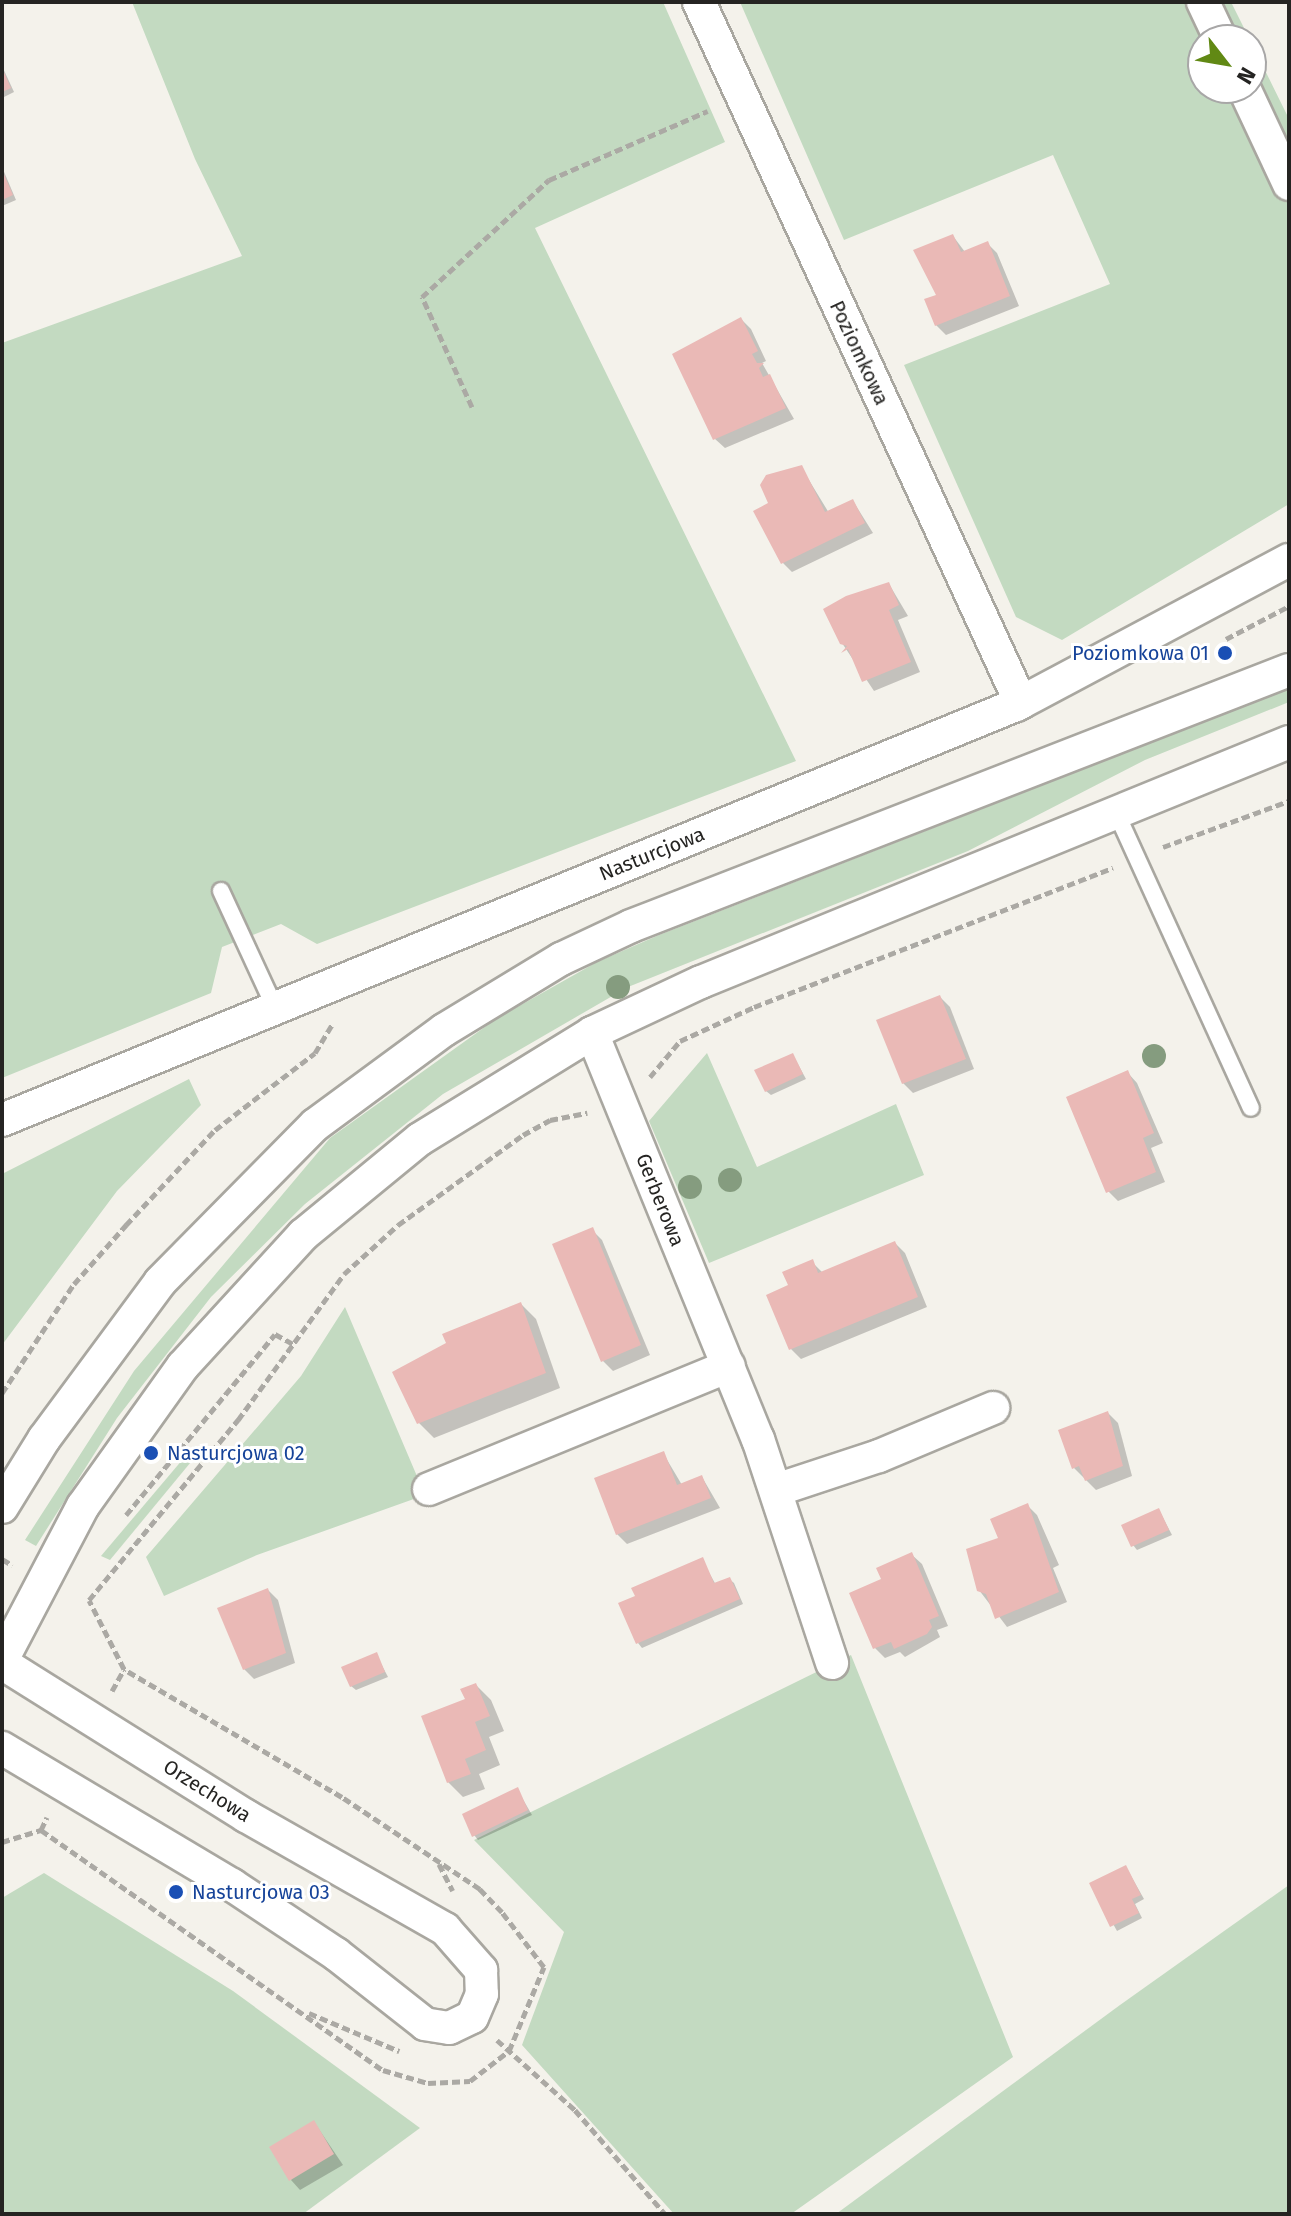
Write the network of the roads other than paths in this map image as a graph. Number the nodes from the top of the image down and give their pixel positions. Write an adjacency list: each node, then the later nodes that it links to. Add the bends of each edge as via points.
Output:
1 (699, 2): 8 (street, Poziomkowa)
2 (1203, 2): 3 (street)
3 (1213, 24)
4 (1252, 104): 5 (street)
5 (1289, 184)
6 (1289, 560): 8 (street, Nasturcjowa)
7 (1289, 670): 20 (street, via 631,926 561,959 444,1030 315,1125 160,1282 44,1439)
8 (1021, 703): 12 (street, Nasturcjowa)
9 (1289, 742): 10 (street)
10 (1116, 812): 13 (street, via 701,982); 14 (lane)
11 (221, 891): 12 (lane)
12 (275, 1008): 15 (street, Nasturcjowa)
13 (592, 1033): 16 (street, Gerberowa); 21 (street, via 502,1084 389,1163 303,1235 223,1318 83,1506)
14 (1251, 1108)
15 (2, 1120)
16 (729, 1366): 18 (street); 19 (street, Gerberowa)
17 (993, 1408): 19 (street, via 879,1456)
18 (429, 1489)
19 (776, 1490): 22 (street, Gerberowa)
20 (2, 1507)
21 (2, 1661): 23 (street, Orzechowa, via 246,1816 463,1943 481,1970 482,1994 472,2017 449,2028 425,2024 336,1954 232,1885)
22 (832, 1663)
23 (2, 1748)

